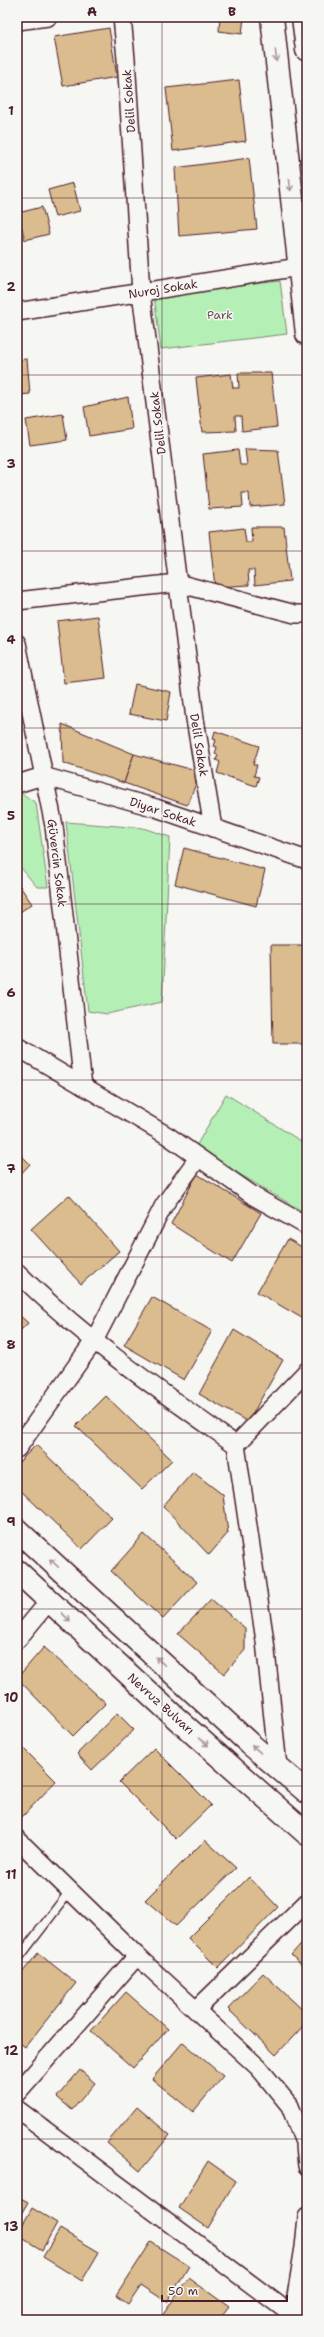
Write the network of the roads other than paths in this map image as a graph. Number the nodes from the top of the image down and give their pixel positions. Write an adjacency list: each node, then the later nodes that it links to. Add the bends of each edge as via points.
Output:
1 (48, 17): 5 (street)
2 (122, 17): 8 (street, Delil Sokak)
3 (272, 17): 7 (main road, one-way to 7)
4 (303, 17): 6 (main road)
5 (17, 22)
6 (307, 50)
7 (303, 270): 8 (street, Nuroj Sokak); 10 (main road)
8 (142, 292): 9 (street, Nuroj Sokak); 11 (street, Delil Sokak)
9 (17, 312)
10 (307, 334)
11 (177, 583): 12 (street); 13 (street, via 295,614); 17 (street, Delil Sokak)
12 (17, 601)
13 (307, 614)
14 (17, 643): 15 (street, Güvercin Sokak)
15 (43, 776): 16 (street); 17 (street, Diyar Sokak, via 156,808); 20 (street, Güvercin Sokak, via 54,826)
16 (17, 784)
17 (213, 828): 18 (street, Diyar Sokak)
18 (307, 860)
19 (17, 1047): 20 (street)
20 (83, 1086): 21 (street, via 168,1136)
21 (198, 1158): 22 (street, via 255,1197); 24 (street, via 164,1205)
22 (307, 1226)
23 (17, 1272): 24 (street, via 49,1304)
24 (94, 1341): 26 (street); 27 (street)
25 (307, 1371): 26 (street)
26 (236, 1445): 32 (street, via 265,1641)
27 (17, 1449)
28 (17, 1530): 32 (main road, one-way to 28)
29 (17, 1571): 30 (main road, Nevruz Bulvarı)
30 (49, 1601): 31 (street); 34 (main road, Nevruz Bulvarı, one-way to 34)
31 (17, 1640)
32 (278, 1767): 33 (main road)
33 (307, 1792)
34 (307, 1834)
35 (17, 1839): 36 (street)
36 (70, 1891): 38 (street); 39 (lane)
37 (307, 1902): 40 (street)
38 (137, 1956): 40 (street); 41 (street)
39 (17, 1960)
40 (196, 2010): 43 (street, via 259,2068 290,2106 305,2146)
41 (17, 2093)
42 (17, 2109): 45 (street)
43 (307, 2166)
44 (307, 2217): 45 (street)
45 (296, 2318)

